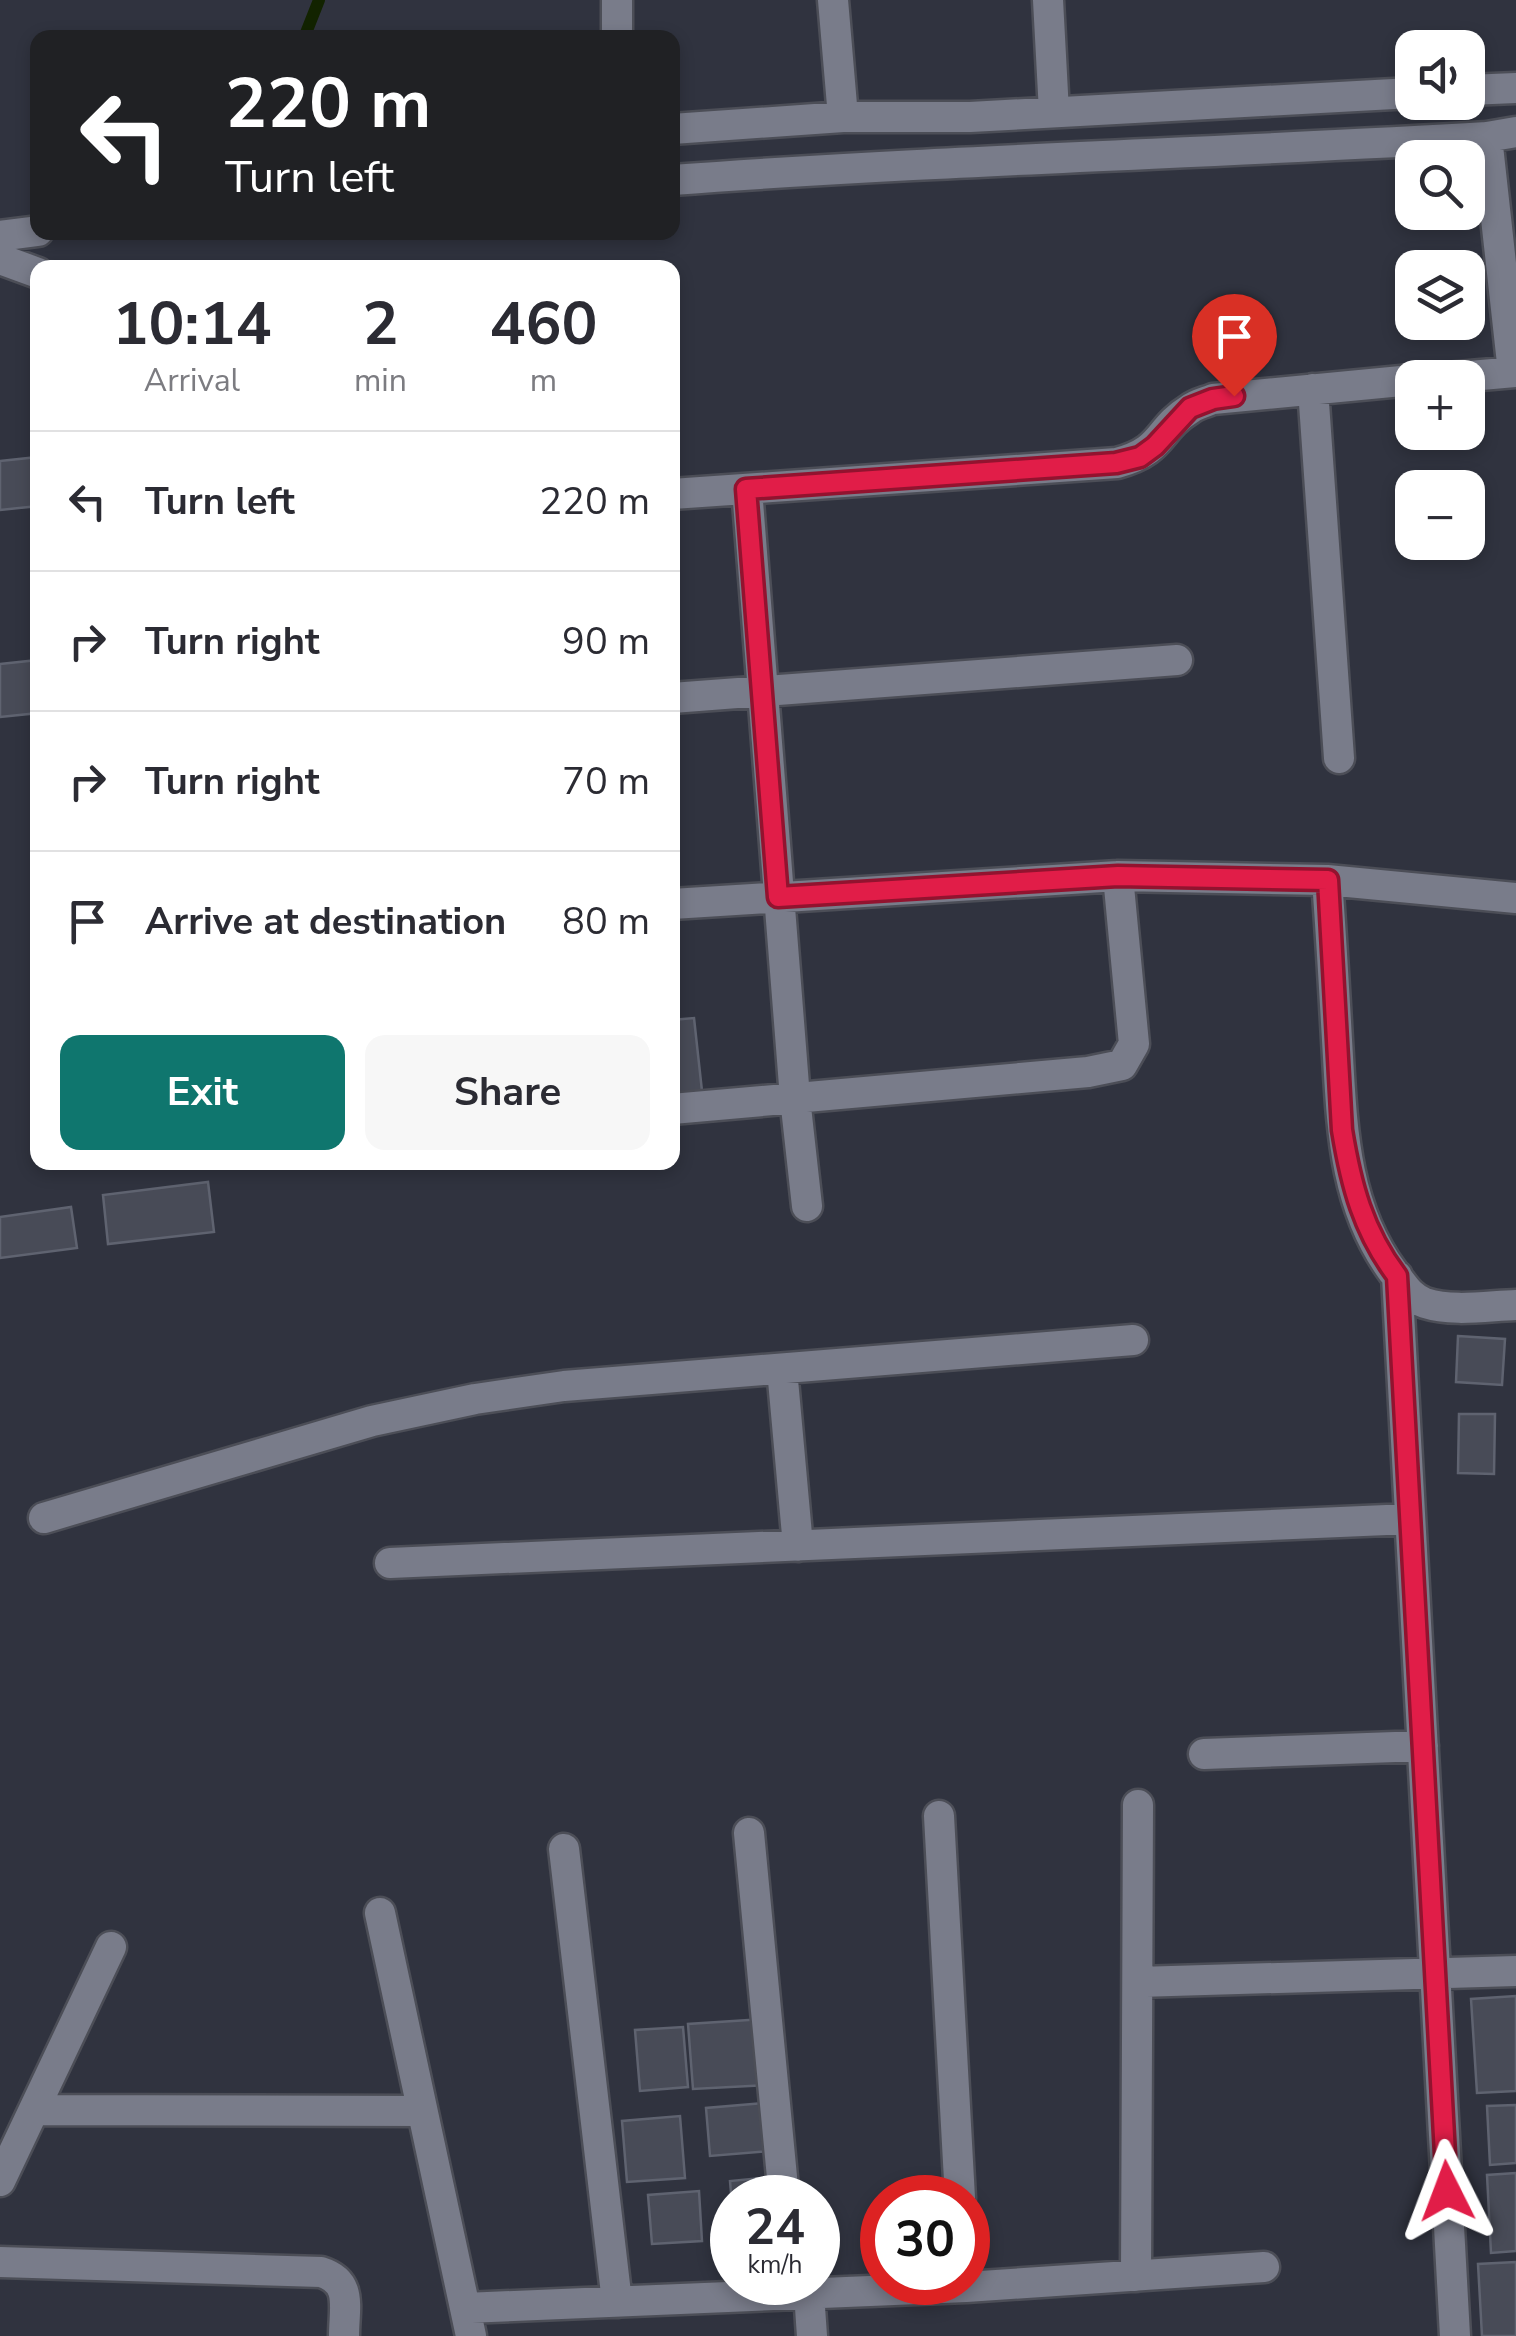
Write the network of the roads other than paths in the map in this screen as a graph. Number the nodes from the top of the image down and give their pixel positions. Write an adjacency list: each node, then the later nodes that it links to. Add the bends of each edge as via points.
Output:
1 (617, 0): 4 (street)
2 (832, 0): 9 (street)
3 (1048, 0): 8 (street)
4 (616, 30)
5 (1516, 88): 6 (street)
6 (1485, 89)
7 (1395, 94): 8 (street)
8 (1054, 112): 9 (street)
9 (844, 117): 10 (street)
10 (680, 127)
11 (1501, 134): 12 (street); 17 (street)
12 (680, 179)
13 (30, 231): 14 (street)
14 (0, 236)
15 (0, 259): 16 (street)
16 (30, 270)
17 (1515, 372): 18 (street)
18 (1485, 375)
19 (1395, 382): 20 (street)
20 (1312, 389): 21 (street, via 1213,399 1190,408 1140,457 1116,463); 26 (street)
21 (746, 489): 22 (street); 24 (street)
22 (680, 493)
23 (1177, 660): 24 (street)
24 (763, 692): 25 (street); 29 (street)
25 (680, 697)
26 (1339, 758)
27 (1118, 876): 28 (street); 29 (street); 32 (street, via 1134,1044 1122,1066)
28 (1328, 880): 30 (street); 35 (street, via 1342,1130 1370,1235)
29 (778, 897): 31 (street); 32 (street)
30 (1516, 898)
31 (680, 903)
32 (794, 1098): 33 (street); 34 (street)
33 (680, 1107)
34 (807, 1206)
35 (1397, 1276): 36 (street, via 1408,1294 1424,1302); 40 (street)
36 (1516, 1305)
37 (1133, 1340): 38 (street)
38 (782, 1369): 39 (street, via 475,1399 372,1420); 41 (street)
39 (44, 1518)
40 (1410, 1519): 41 (street); 43 (street)
41 (798, 1546): 42 (street)
42 (390, 1563)
43 (1423, 1746): 44 (street); 52 (street)
44 (1204, 1754)
45 (1138, 1805): 53 (street)
46 (939, 1816): 57 (street)
47 (749, 1833): 56 (street)
48 (564, 1849): 64 (street)
49 (380, 1913): 55 (street)
50 (111, 1947): 54 (street)
51 (1516, 1971): 52 (street)
52 (1435, 1973): 53 (street); 69 (street)
53 (1138, 1982): 61 (street)
54 (34, 2110): 55 (street); 58 (street)
55 (422, 2111): 66 (street)
56 (782, 2175)
57 (959, 2175)
58 (0, 2181)
59 (0, 2262): 67 (street, via 321,2272 344,2288)
60 (1264, 2267): 61 (street)
61 (1136, 2276): 62 (street)
62 (990, 2284)
63 (710, 2296): 64 (street)
64 (617, 2302): 66 (street)
65 (803, 2305): 68 (street)
66 (468, 2322)
67 (344, 2336)
68 (812, 2336)
69 (1455, 2336)

